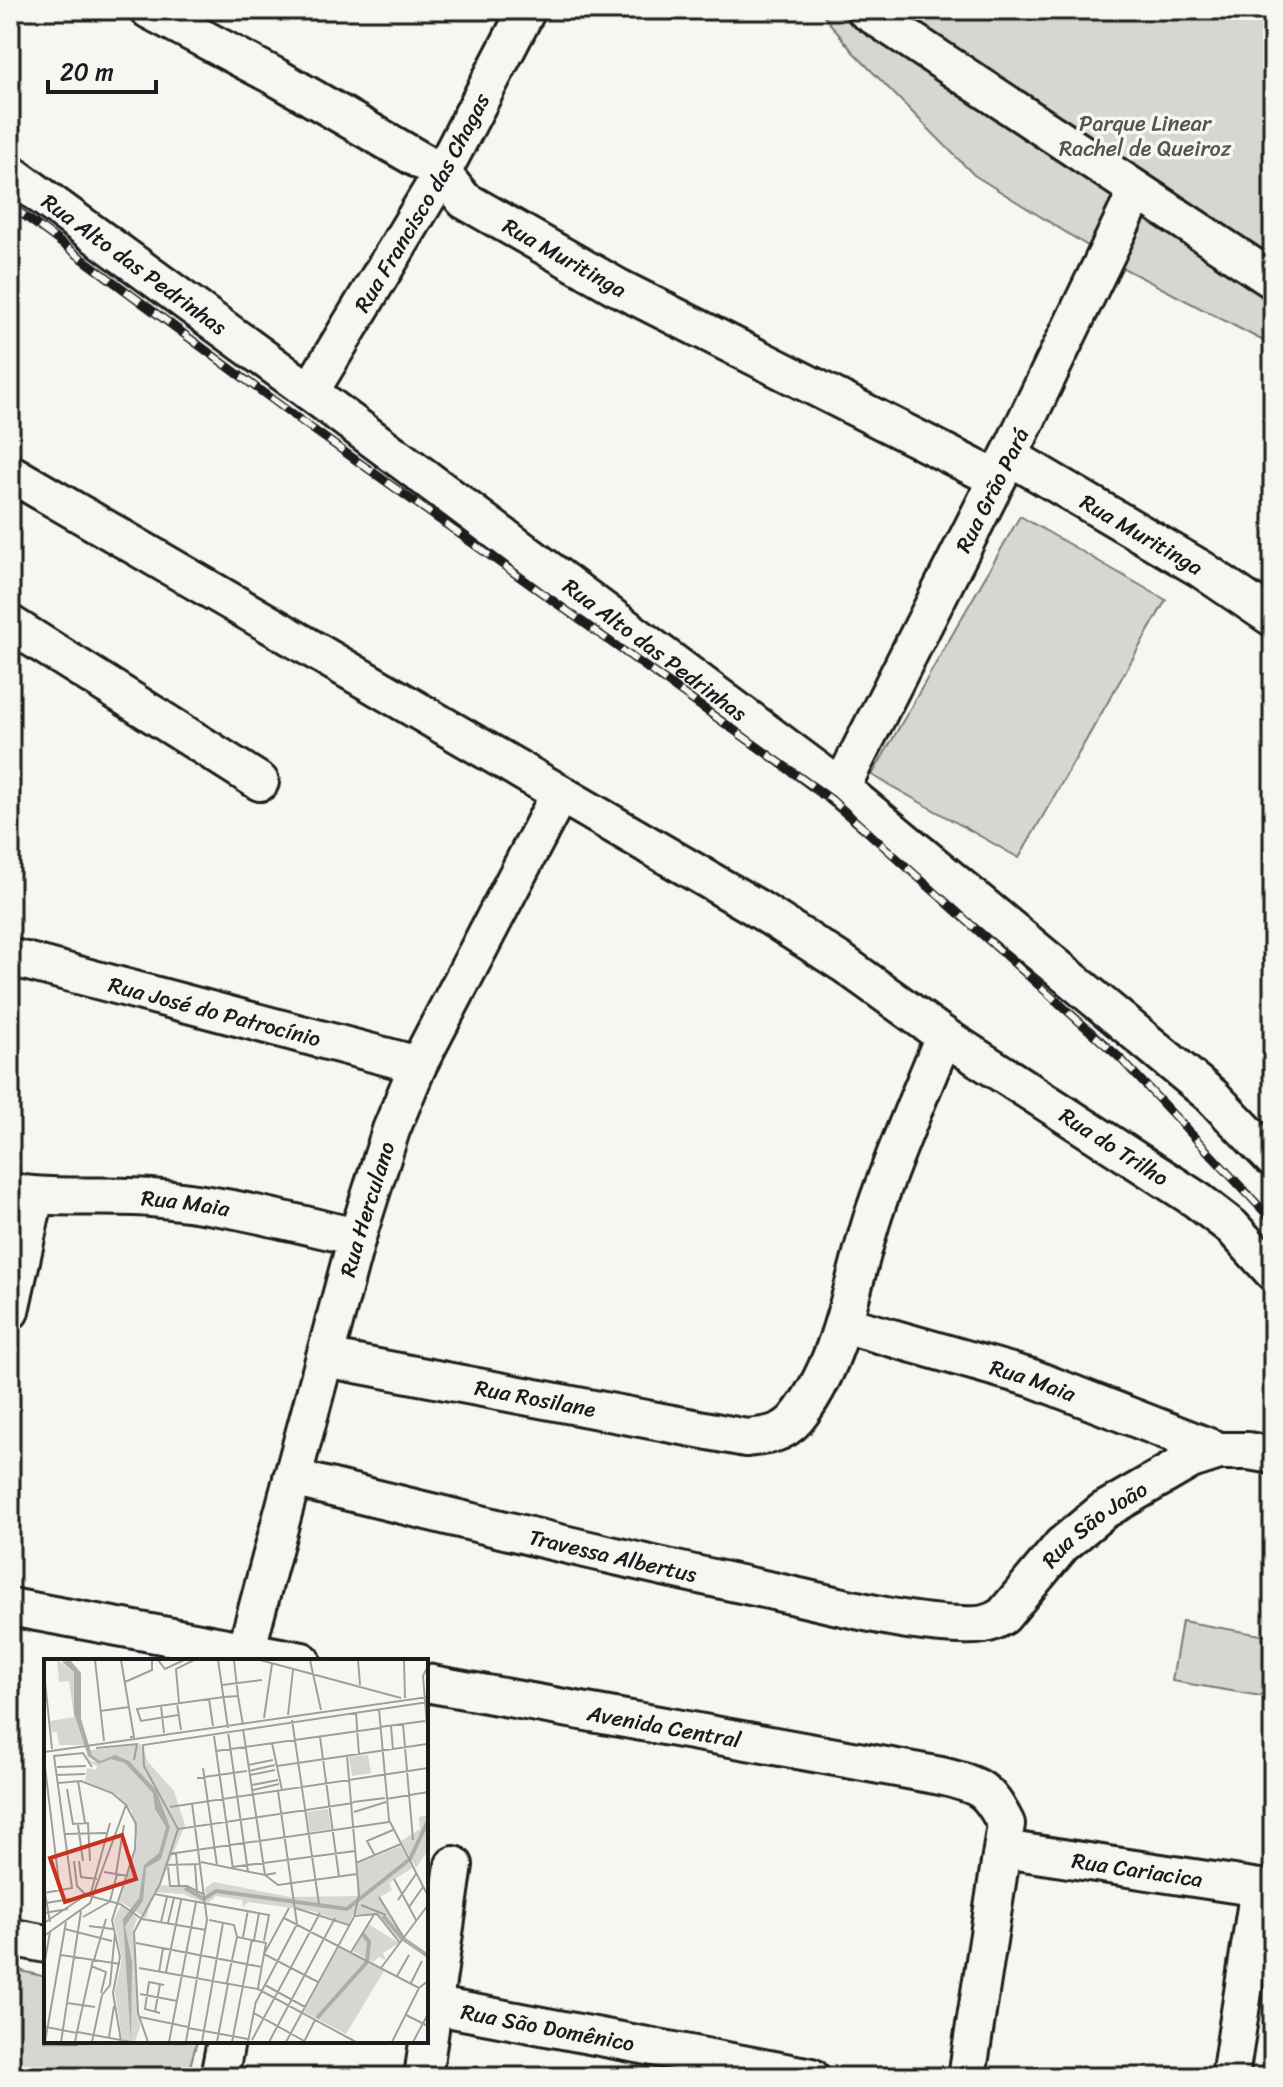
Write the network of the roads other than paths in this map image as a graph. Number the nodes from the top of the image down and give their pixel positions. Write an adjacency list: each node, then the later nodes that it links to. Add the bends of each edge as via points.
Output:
1 (149, 10): 5 (street, Rua Muritinga)
2 (527, 10): 5 (street, Rua Francisco das Chagas)
3 (865, 10): 6 (street)
4 (10, 173): 8 (street, Rua Alto das Pedrinhas)
5 (442, 173): 8 (street, Rua Francisco das Chagas); 9 (street, Rua Muritinga, via 464,200 617,287)
6 (1137, 191): 7 (street); 9 (street, Rua Grão Pará)
7 (1273, 280)
8 (310, 392): 14 (street, Rua Alto das Pedrinhas)
9 (1003, 467): 11 (street, Rua Muritinga, via 1201,569); 14 (street, Rua Grão Pará)
10 (10, 473): 15 (street, Rua do Trilho)
11 (1273, 618)
12 (10, 624): 13 (street)
13 (260, 782)
14 (841, 788): 19 (street, Rua Alto das Pedrinhas, via 1212,1096)
15 (559, 795): 17 (street, Rua do Trilho, via 755,907); 18 (street, Rua Herculano)
16 (10, 957): 18 (street, Rua José do Patrocínio)
17 (944, 1036): 22 (street, Rua do Trilho, via 1197,1200 1232,1227); 24 (street, via 874,1214)
18 (418, 1065): 21 (street, Rua Herculano)
19 (1273, 1159)
20 (22, 1194): 21 (street, Rua Maia, via 152,1198 228,1208); 23 (street)
21 (357, 1237): 25 (street, Rua Herculano)
22 (1273, 1272)
23 (10, 1311)
24 (843, 1324): 25 (street, Rua Rosilane, via 815,1391 794,1421 774,1435 746,1438); 26 (street, Rua Maia, via 1032,1378)
25 (325, 1358): 28 (street, Rua Herculano)
26 (1219, 1451): 27 (street, Rua São João); 30 (street, Rua São João, via 1191,1460 1103,1511 1062,1545 992,1623)
27 (1273, 1455)
28 (292, 1478): 30 (street, Travessa Albertus, via 671,1569); 31 (street, Rua Herculano)
29 (10, 1607): 31 (street)
30 (935, 1623)
31 (246, 1651): 32 (street)
32 (291, 1659)
33 (428, 1683): 34 (street, Avenida Central, via 972,1784 992,1798 1006,1824)
34 (1003, 1849): 36 (street, Rua Cariacica); 47 (street)
35 (454, 1865): 39 (street)
36 (1266, 1889): 48 (street)
37 (10, 1937): 38 (street)
38 (44, 1944)
39 (430, 2005): 40 (street); 43 (street, Rua São Domênico)
40 (428, 2026)
41 (226, 2043): 44 (street)
42 (426, 2043): 45 (street)
43 (694, 2067): 46 (street, Rua São Domênico)
44 (219, 2077)
45 (423, 2077)
46 (811, 2077)
47 (967, 2077)
48 (1230, 2077)

